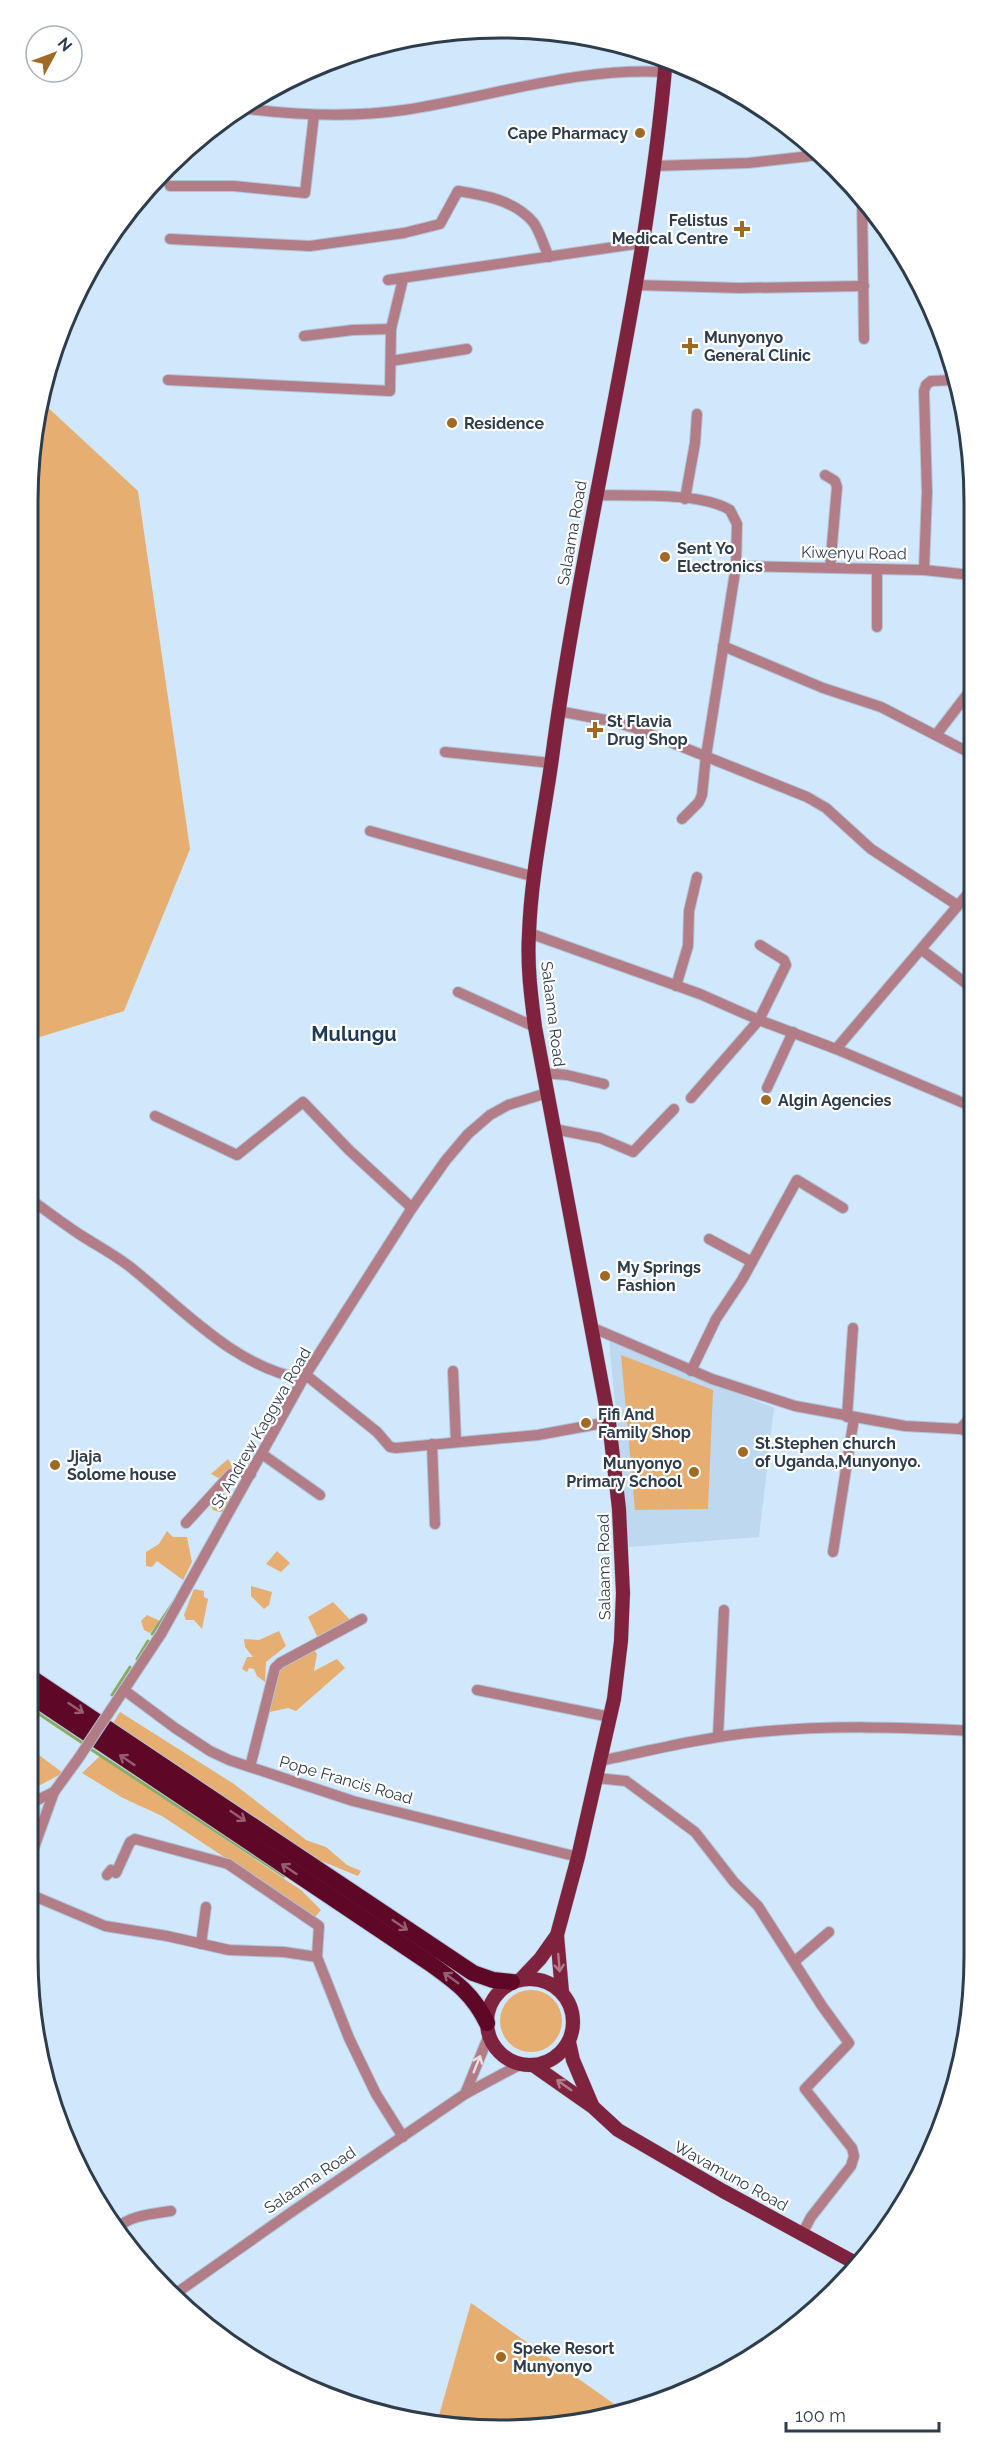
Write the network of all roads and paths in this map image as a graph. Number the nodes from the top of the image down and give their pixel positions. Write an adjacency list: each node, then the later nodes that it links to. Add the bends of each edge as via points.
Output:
1 (659, 66): 4 (street, via 395,111)
2 (665, 68): 6 (main road, Salaama Road)
3 (254, 109): 4 (street)
4 (314, 115): 7 (street, via 305,193 234,186)
5 (810, 156): 6 (street, via 748,163)
6 (653, 166): 10 (main road, Salaama Road)
7 (170, 186)
8 (862, 211): 15 (street)
9 (170, 239): 11 (street, via 310,246 404,233 440,224 458,191 488,196 533,222)
10 (642, 243): 11 (street); 14 (main road, Salaama Road)
11 (549, 257): 12 (street)
12 (403, 279): 13 (street); 16 (street)
13 (388, 280)
14 (635, 285): 15 (street); 25 (main road, Salaama Road)
15 (864, 286): 18 (street)
16 (391, 329): 17 (street); 20 (street)
17 (304, 336)
18 (864, 339)
19 (467, 349): 20 (street)
20 (392, 361): 21 (street, via 390,391)
21 (168, 380)
22 (949, 380): 30 (street, via 931,381 924,391)
23 (697, 414): 26 (street)
24 (825, 475): 28 (street, via 837,487)
25 (595, 495): 26 (street); 35 (main road, Salaama Road)
26 (685, 499): 27 (street, via 730,510 737,524)
27 (736, 566): 28 (street, Kiwenyu Road); 33 (street)
28 (830, 568): 29 (street, Kiwenyu Road)
29 (878, 569): 30 (street, Kiwenyu Road); 32 (street)
30 (924, 570): 31 (street, Kiwenyu Road)
31 (964, 574)
32 (877, 627)
33 (723, 646): 36 (street, via 823,688 881,707); 39 (street)
34 (964, 698): 36 (street)
35 (558, 711): 39 (street, via 611,721); 40 (main road, Salaama Road)
36 (936, 735): 37 (street)
37 (964, 750)
38 (445, 752): 40 (street)
39 (706, 756): 41 (street, via 702,795); 46 (street, via 823,806 871,849)
40 (551, 763): 43 (main road, Salaama Road)
41 (682, 819)
42 (370, 831): 43 (street)
43 (535, 877): 47 (main road, Salaama Road)
44 (697, 877): 51 (street, via 689,911 688,946)
45 (964, 898): 46 (street)
46 (957, 905): 49 (street)
47 (528, 933): 51 (street); 54 (main road, Salaama Road, via 528,975)
48 (760, 945): 53 (street, via 786,965)
49 (922, 950): 50 (street); 56 (street)
50 (964, 982)
51 (676, 986): 53 (street)
52 (458, 992): 54 (street)
53 (759, 1020): 55 (street); 61 (street)
54 (535, 1027): 57 (main road, Salaama Road)
55 (793, 1032): 56 (street); 59 (street)
56 (836, 1048): 62 (street)
57 (543, 1073): 58 (street); 60 (main road, Salaama Road)
58 (604, 1084)
59 (767, 1088)
60 (547, 1093): 65 (main road, Salaama Road); 68 (street, St Andrew Kaggwa Road, via 508,1105 478,1124 457,1146)
61 (691, 1098)
62 (964, 1103)
63 (674, 1108): 65 (street, via 633,1152 600,1138)
64 (154, 1116): 68 (street, via 237,1155 303,1102)
65 (554, 1129): 71 (main road, Salaama Road)
66 (38, 1204): 75 (street, via 114,1255 236,1353 285,1376)
67 (843, 1208): 70 (street, via 797,1180)
68 (412, 1209): 75 (street, St Andrew Kaggwa Road)
69 (709, 1239): 70 (street)
70 (752, 1262): 74 (street, via 716,1319)
71 (591, 1327): 74 (street); 77 (main road, Salaama Road)
72 (853, 1328): 76 (street)
73 (453, 1371): 81 (street)
74 (691, 1371): 76 (street, via 795,1406)
75 (305, 1377): 82 (street, via 377,1432 390,1447); 83 (street, St Andrew Kaggwa Road)
76 (850, 1418): 79 (street); 88 (street)
77 (609, 1422): 81 (street); 95 (main road, Salaama Road, via 623,1593 621,1641)
78 (964, 1425): 79 (street)
79 (960, 1429): 80 (street)
80 (964, 1430)
81 (456, 1442): 82 (street)
82 (432, 1444): 87 (street)
83 (262, 1454): 84 (street, St Andrew Kaggwa Road); 85 (street)
84 (251, 1474): 86 (street, via 231,1474); 92 (street, St Andrew Kaggwa Road)
85 (320, 1494)
86 (186, 1523)
87 (435, 1524)
88 (833, 1552)
89 (724, 1610): 97 (street)
90 (362, 1619): 99 (street, via 275,1668)
91 (38, 1682): 115 (highway, one-way to 115, via 473,1973 493,1980)
92 (124, 1690): 99 (street, Pope Francis Road, via 210,1751); 101 (street, St Andrew Kaggwa Road, bridge)
93 (477, 1690): 95 (street)
94 (38, 1700): 117 (highway, one-way to 94, via 478,2005 463,1987)
95 (610, 1717): 98 (main road, Salaama Road)
96 (964, 1731): 97 (street, via 891,1727)
97 (718, 1737): 98 (street)
98 (600, 1761): 100 (main road, Salaama Road)
99 (249, 1767): 106 (street, Pope Francis Road, via 353,1801)
100 (596, 1778): 106 (main road, Salaama Road); 114 (street, via 626,1781 694,1832 758,1906)
101 (54, 1792): 102 (street, St Andrew Kaggwa Road); 105 (street)
102 (43, 1798): 103 (street); 104 (street, St Andrew Kaggwa Road)
103 (38, 1799)
104 (38, 1800)
105 (38, 1836)
106 (578, 1857): 111 (main road, Salaama Road)
107 (107, 1875): 113 (street, via 111,1870 116,1872 135,1839 228,1864 319,1926)
108 (38, 1898): 112 (street, via 105,1926)
109 (206, 1907): 112 (street)
110 (829, 1932): 114 (street)
111 (556, 1935): 115 (main road, Salaama Road, via 540,1959); 116 (main road, Salaama Road, one-way to 116)
112 (201, 1944): 113 (street)
113 (317, 1957): 122 (street, via 349,2038 376,2094)
114 (795, 1961): 125 (street, via 849,2043 805,2089 855,2156)
115 (517, 1981): 116 (main road, via 539,1979); 117 (main road, via 501,1989 493,1999)
116 (562, 1992): 118 (main road, via 573,2016)
117 (488, 2029): 119 (main road, via 501,2054); 120 (street, one-way to 117)
118 (569, 2042): 119 (main road, via 554,2058); 121 (main road, Wavamuno Road)
119 (527, 2064): 120 (street, Salaama Road); 121 (main road, Wavamuno Road, one-way to 119)
120 (465, 2094): 122 (street, Salaama Road)
121 (593, 2107): 125 (main road, Wavamuno Road, via 618,2130)
122 (403, 2137): 127 (street, Salaama Road)
123 (171, 2211): 124 (street, via 139,2216)
124 (122, 2224)
125 (802, 2234): 126 (main road, Wavamuno Road)
126 (851, 2261)
127 (179, 2291)

